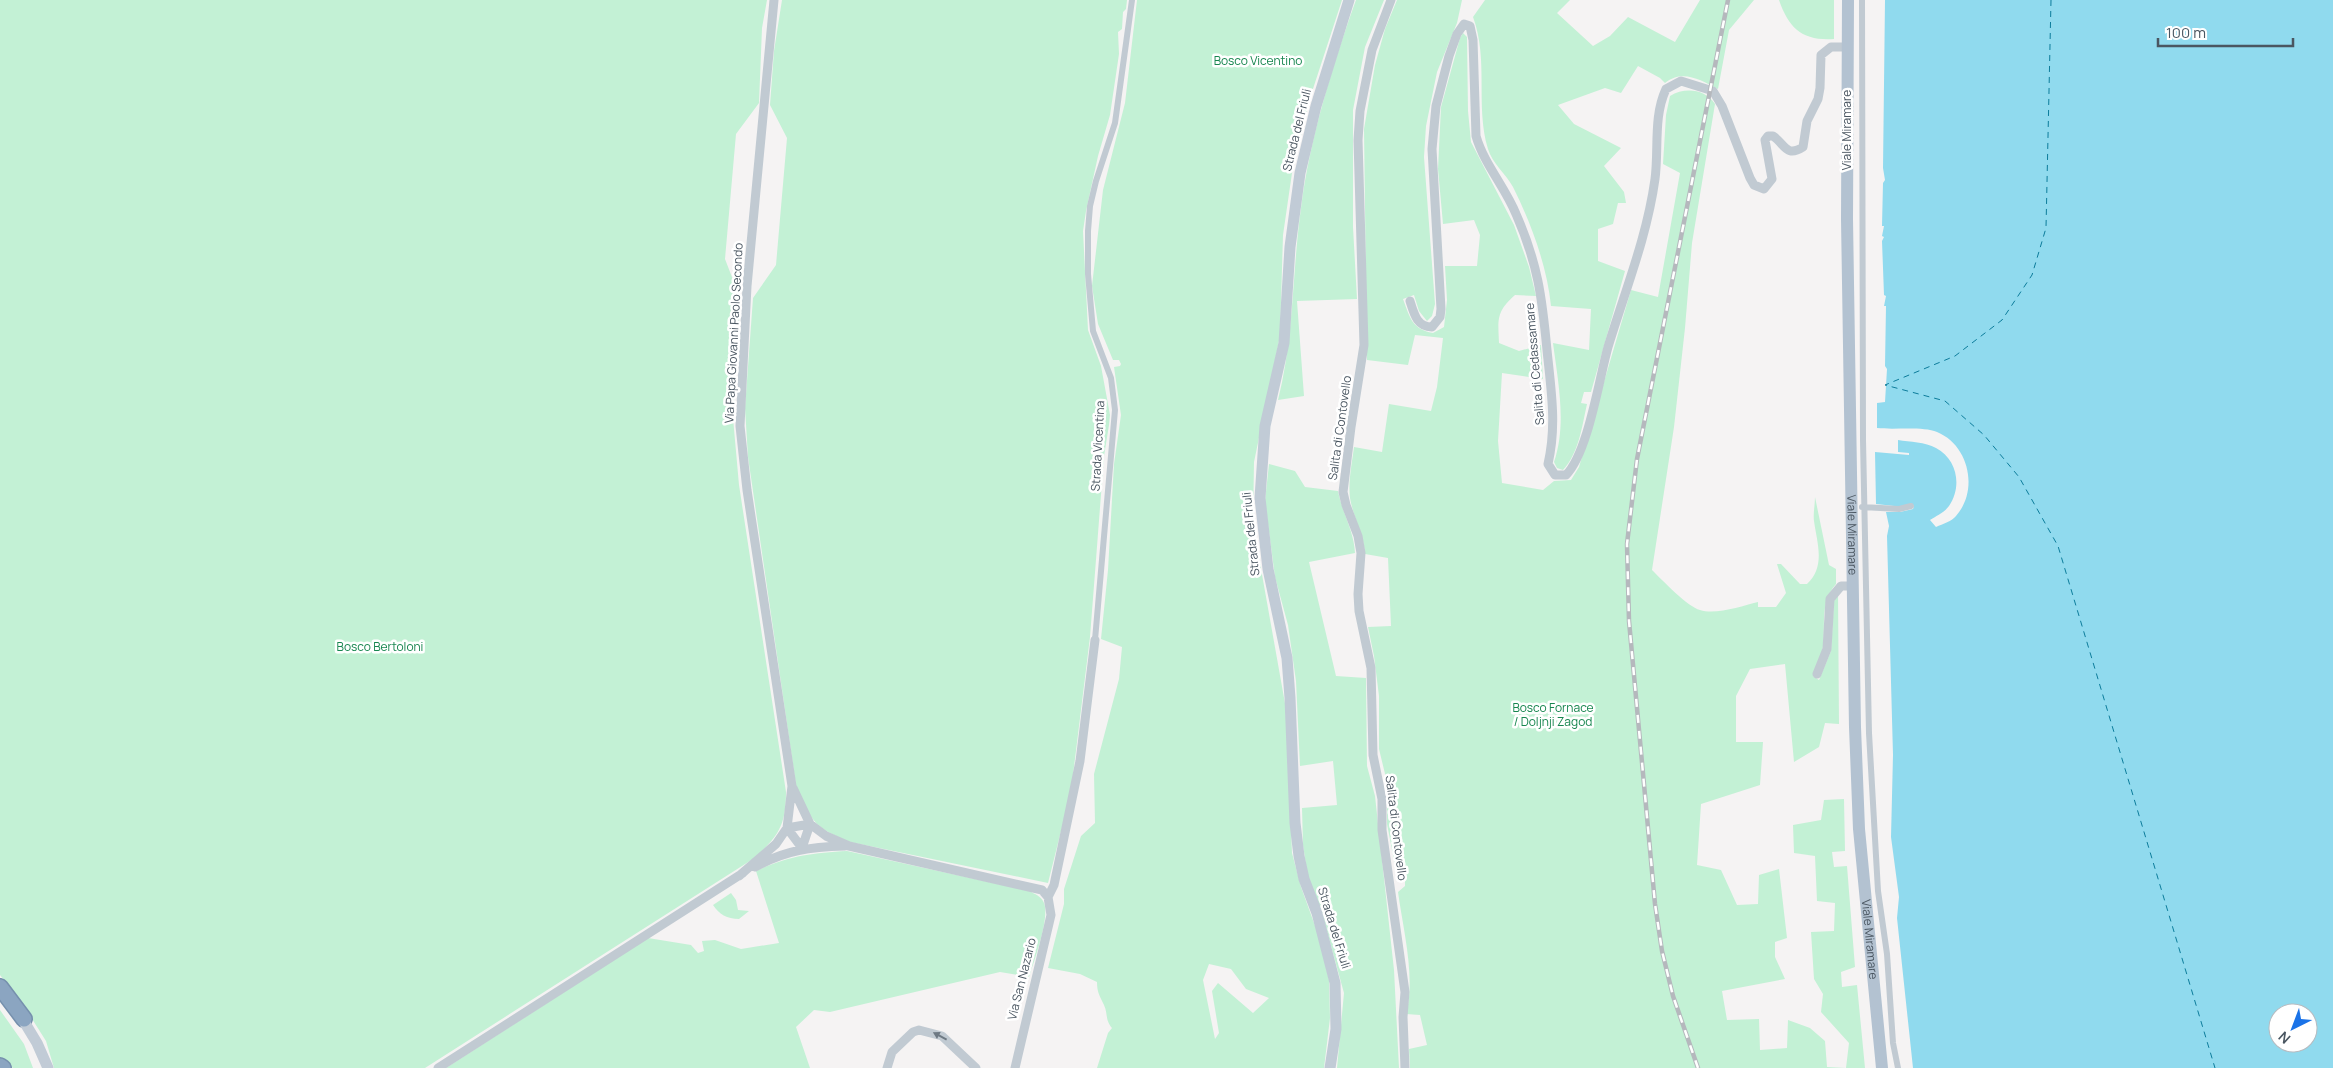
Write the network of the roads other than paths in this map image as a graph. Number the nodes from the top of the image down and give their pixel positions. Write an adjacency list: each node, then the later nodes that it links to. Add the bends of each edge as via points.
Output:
1 (774, 0): 14 (street, Via Papa Giovanni Paolo Secondo, via 747,286 740,426 746,490)
2 (1132, 0): 12 (street, Strada Vicentina, via 1115,123 1096,181 1089,223 1088,274 1093,331 1111,378 1115,410)
3 (1349, 0): 29 (main road, Strada del Friuli, via 1316,106 1300,173 1290,247 1284,343 1265,426 1260,498 1268,569 1287,658 1294,823 1299,856 1335,982 1336,1030)
4 (1391, 0): 30 (street, Salita di Contovello, via 1372,50 1360,111 1364,345 1343,492 1358,536 1360,553 1359,611 1371,668 1373,755 1382,799 1382,830 1405,992)
5 (1848, 0): 7 (main road, Viale Miramare)
6 (1862, 0): 10 (street)
7 (1848, 47): 8 (street, Salita di Cedassamare, via 1831,47 1821,56 1818,99 1807,121 1803,147 1791,152 1785,150 1774,136 1765,140 1772,179 1764,188 1754,185 1750,178 1713,91 1681,81 1666,89 1658,118 1656,167 1648,215 1580,452 1566,475 1555,475 1548,464 1554,415 1541,288 1517,215 1506,191 1480,152 1476,136 1473,40 1470,26 1464,24 1449,56 1435,114 1432,149 1441,309 1436,323 1432,327 1420,324); 11 (main road, Viale Miramare, via 1847,219)
8 (1410, 301)
9 (1911, 506): 10 (street, via 1899,509)
10 (1863, 507): 32 (street, via 1867,727 1878,891)
11 (1853, 586): 13 (street, via 1840,586 1830,600 1827,649); 31 (main road, Viale Miramare, via 1857,799)
12 (1095, 640): 20 (street, Strada Vicentina, via 1080,762 1054,886)
13 (1817, 674)
14 (792, 786): 15 (street, Via Papa Giovanni Paolo Secondo); 16 (street, Via Papa Giovanni Paolo Secondo)
15 (810, 824): 16 (street); 17 (street); 18 (street)
16 (787, 828): 18 (street); 19 (street, via 776,844)
17 (848, 846): 18 (street); 20 (street, via 1034,887)
18 (802, 848): 19 (street, via 770,859)
19 (739, 876): 25 (street)
20 (1048, 897): 28 (street, Via San Nazario, via 1051,915)
21 (0, 987): 23 (highway)
22 (0, 997): 23 (main road)
23 (24, 1019): 24 (main road)
24 (48, 1068)
25 (438, 1068)
26 (887, 1068): 27 (street, one-way to 26, via 942,1036 919,1030 892,1052)
27 (976, 1068)
28 (1015, 1068)
29 (1330, 1068)
30 (1405, 1068)
31 (1882, 1068)
32 (1898, 1068)

